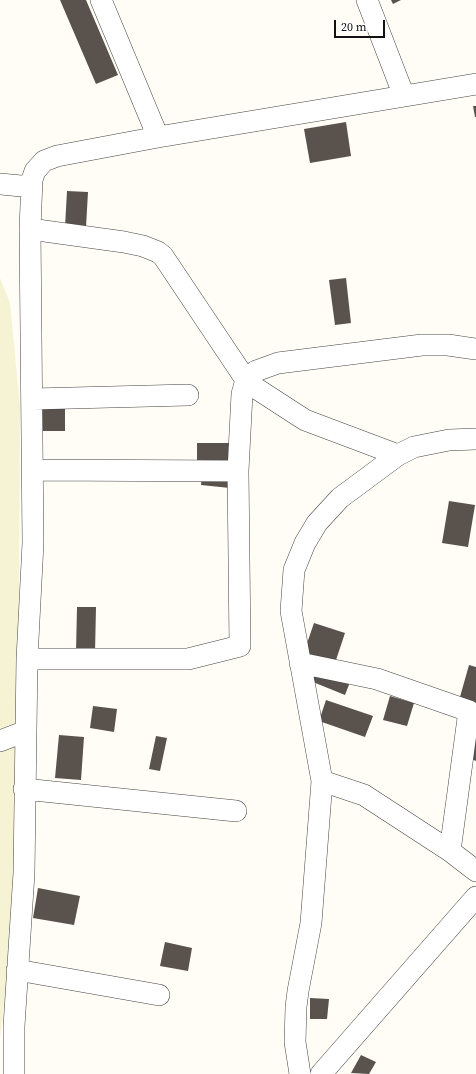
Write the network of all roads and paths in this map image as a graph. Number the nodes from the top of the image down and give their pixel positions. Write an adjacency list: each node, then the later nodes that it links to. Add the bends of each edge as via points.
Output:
1 (101, 0): 5 (street)
2 (367, 0): 4 (street)
3 (476, 84): 4 (street)
4 (404, 96): 5 (street)
5 (158, 137): 7 (street, via 50,158 37,167)
6 (0, 184): 7 (street)
7 (32, 187): 8 (street)
8 (30, 229): 10 (street, via 124,242 158,252); 12 (street)
9 (476, 350): 10 (street, via 448,345 422,345 278,363 256,371)
10 (246, 380): 14 (street, via 305,420); 16 (street, via 242,394)
11 (188, 395): 12 (street)
12 (33, 399): 15 (street)
13 (476, 439): 14 (street, via 449,440 414,447)
14 (398, 455): 18 (street, via 340,498 317,523 305,542 294,570 291,611)
15 (34, 470): 16 (street); 17 (street, via 34,543)
16 (238, 471): 17 (street, via 240,646 188,659)
17 (27, 659): 19 (street)
18 (300, 663): 21 (street); 24 (street, via 377,679 469,710)
19 (26, 731): 20 (street); 22 (street)
20 (0, 741)
21 (322, 781): 24 (street, via 364,795); 30 (street, via 311,923 296,1007 295,1042)
22 (24, 789): 23 (street); 27 (street, via 24,873)
23 (236, 811)
24 (450, 851): 25 (street)
25 (476, 870)
26 (476, 897): 31 (street)
27 (17, 970): 28 (street); 29 (street)
28 (159, 995)
29 (14, 1074)
30 (300, 1074)
31 (321, 1074)

